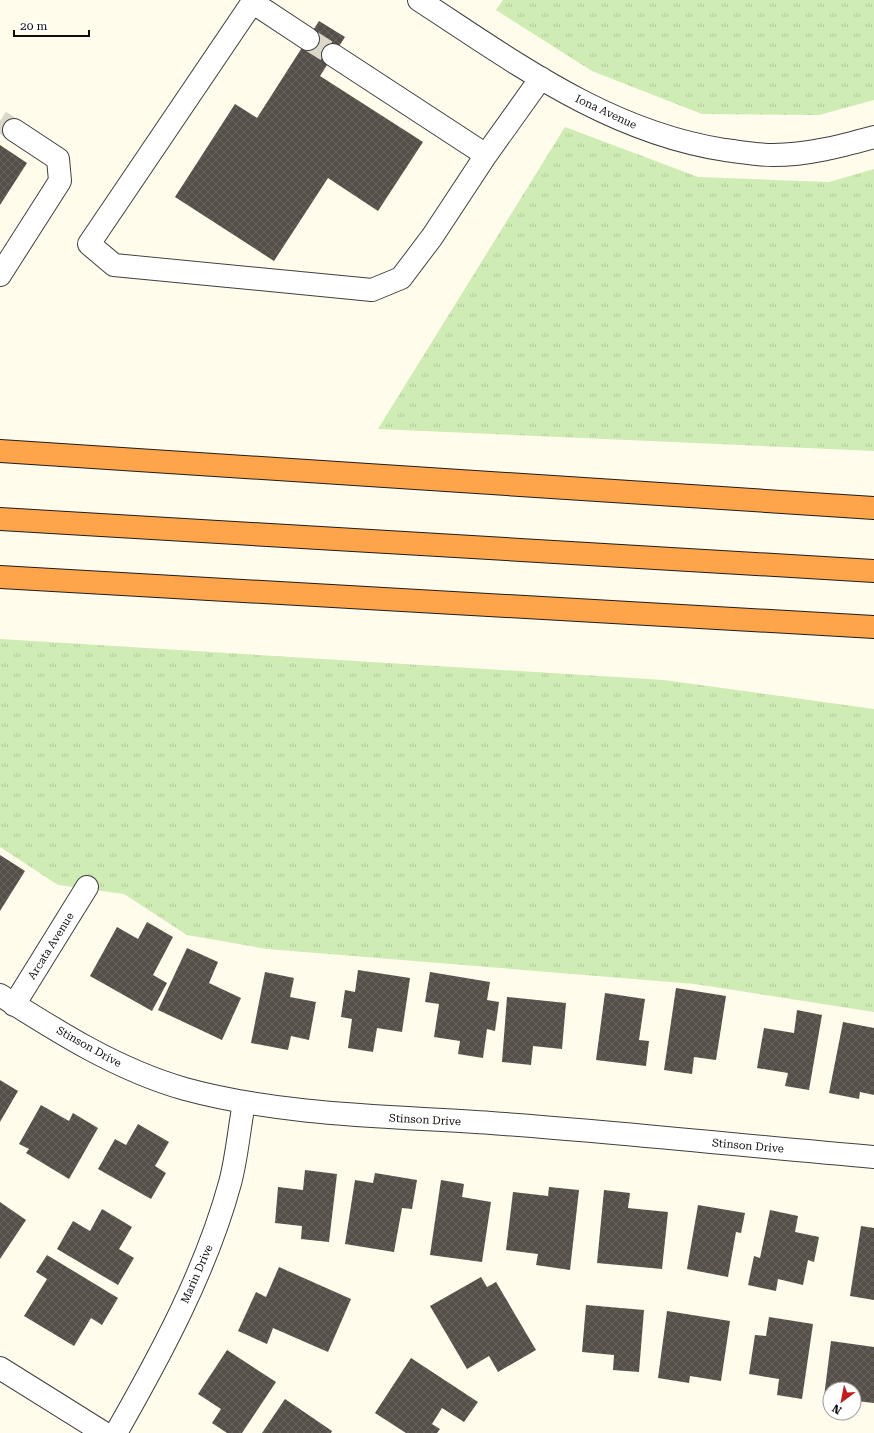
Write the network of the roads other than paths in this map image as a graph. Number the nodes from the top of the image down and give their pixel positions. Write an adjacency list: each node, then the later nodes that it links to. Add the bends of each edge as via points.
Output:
1 (419, 0): 5 (street, Iona Avenue)
2 (253, 1): 3 (street); 8 (street, via 89,244 114,265 372,290 401,278 432,237)
3 (308, 39)
4 (333, 55): 8 (street)
5 (541, 78): 7 (street, Iona Avenue, via 574,98 618,119 696,145 772,155 817,152); 8 (street)
6 (14, 130): 9 (street, via 58,159 60,181)
7 (874, 137)
8 (486, 155)
9 (0, 275)
10 (0, 452): 11 (highway)
11 (874, 508)
12 (0, 519): 13 (highway)
13 (874, 570)
14 (0, 577): 15 (highway)
15 (874, 627)
16 (87, 887): 17 (street, Arcata Avenue)
17 (7, 1000): 18 (street, Stinson Drive, via 109,1061 184,1089)
18 (244, 1103): 19 (street, Stinson Drive, via 302,1111 490,1123); 22 (street, Marin Drive, via 230,1182 212,1241 183,1306)
19 (874, 1157)
20 (0, 1368): 21 (street)
21 (104, 1433)
22 (116, 1433)

